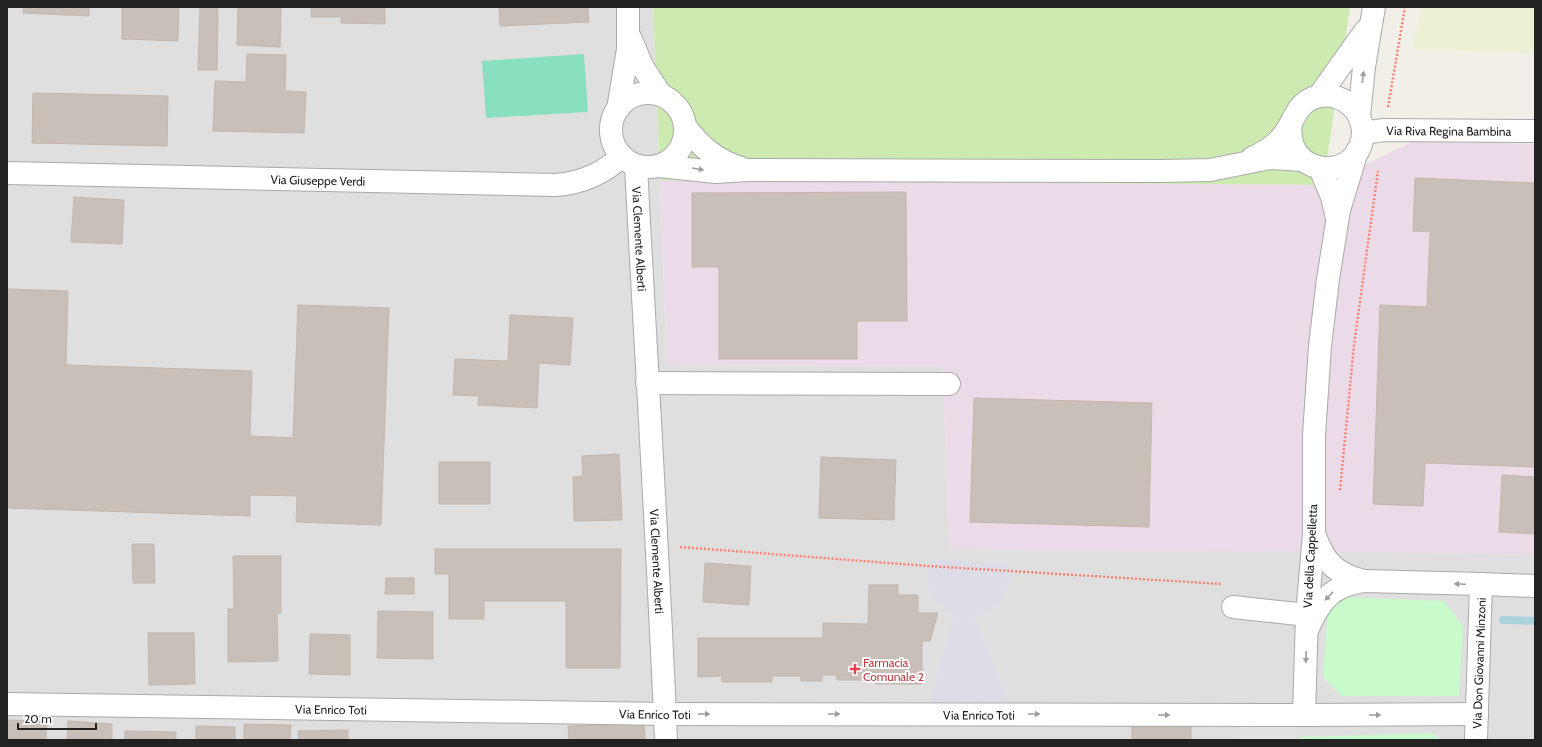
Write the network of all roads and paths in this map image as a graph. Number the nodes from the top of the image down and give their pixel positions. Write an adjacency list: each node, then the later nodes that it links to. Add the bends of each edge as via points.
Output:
1 (628, 7): 4 (street)
2 (1405, 7): 10 (path)
3 (1373, 13): 6 (street, Via della Cappelletta, via 1355,47); 12 (street, Via della Cappelletta, one-way to 3, via 1364,67)
4 (629, 34): 5 (street, via 642,66); 7 (street, via 626,72)
5 (661, 95): 7 (street, via 637,95 626,100); 9 (street, via 680,110)
6 (1319, 96): 8 (street, via 1299,108); 12 (street, via 1342,99 1352,106)
7 (618, 109): 13 (street, via 613,119 612,136 615,147)
8 (1291, 123): 14 (street, via 1271,148); 15 (street, via 1292,143)
9 (686, 127): 16 (street, via 679,151 671,160); 18 (street, via 695,140 713,155 726,163)
10 (1384, 130): 11 (street, Via Riva Regina Bambina); 12 (street, Via Riva Regina Bambina)
11 (1535, 131)
12 (1360, 133): 15 (street, via 1343,164 1332,168); 20 (street, Via della Cappelletta)
13 (629, 161): 16 (street, via 648,168); 19 (street, Via Giuseppe Verdi, via 578,182 556,185); 21 (street, Via Clemente Alberti)
14 (1238, 164): 15 (street, via 1270,158); 18 (street, via 1196,170)
15 (1311, 164): 20 (street, Via della Cappelletta, via 1332,197)
16 (659, 166): 18 (street, one-way to 18, via 716,172)
17 (1379, 169): 23 (path, via 1354,345)
18 (748, 170)
19 (7, 173)
20 (1337, 225): 24 (street, Via della Cappelletta, via 1318,368)
21 (647, 383): 22 (street); 25 (street, Via Clemente Alberti)
22 (949, 384)
23 (1340, 497)
24 (1314, 534): 26 (street, via 1323,557 1330,565 1354,579); 31 (street, Via della Cappelletta)
25 (658, 545): 28 (path, via 928,566); 33 (street, Via Clemente Alberti)
26 (1364, 581): 27 (street, Via Don Giovanni Minzoni, one-way to 26); 31 (street, one-way to 31, via 1347,584 1330,592)
27 (1481, 584): 29 (street); 34 (street, Via Don Giovanni Minzoni)
28 (1230, 585)
29 (1535, 586)
30 (1232, 607): 31 (street)
31 (1307, 623): 35 (street, Via della Cappelletta, one-way to 35)
32 (7, 704): 33 (street, Via Enrico Toti)
33 (665, 714): 35 (street, Via Enrico Toti, one-way to 35); 36 (street, Via Clemente Alberti)
34 (1477, 714): 35 (street, one-way to 34); 37 (street, Via Don Giovanni Minzoni)
35 (1304, 715)
36 (666, 740)
37 (1476, 740)

